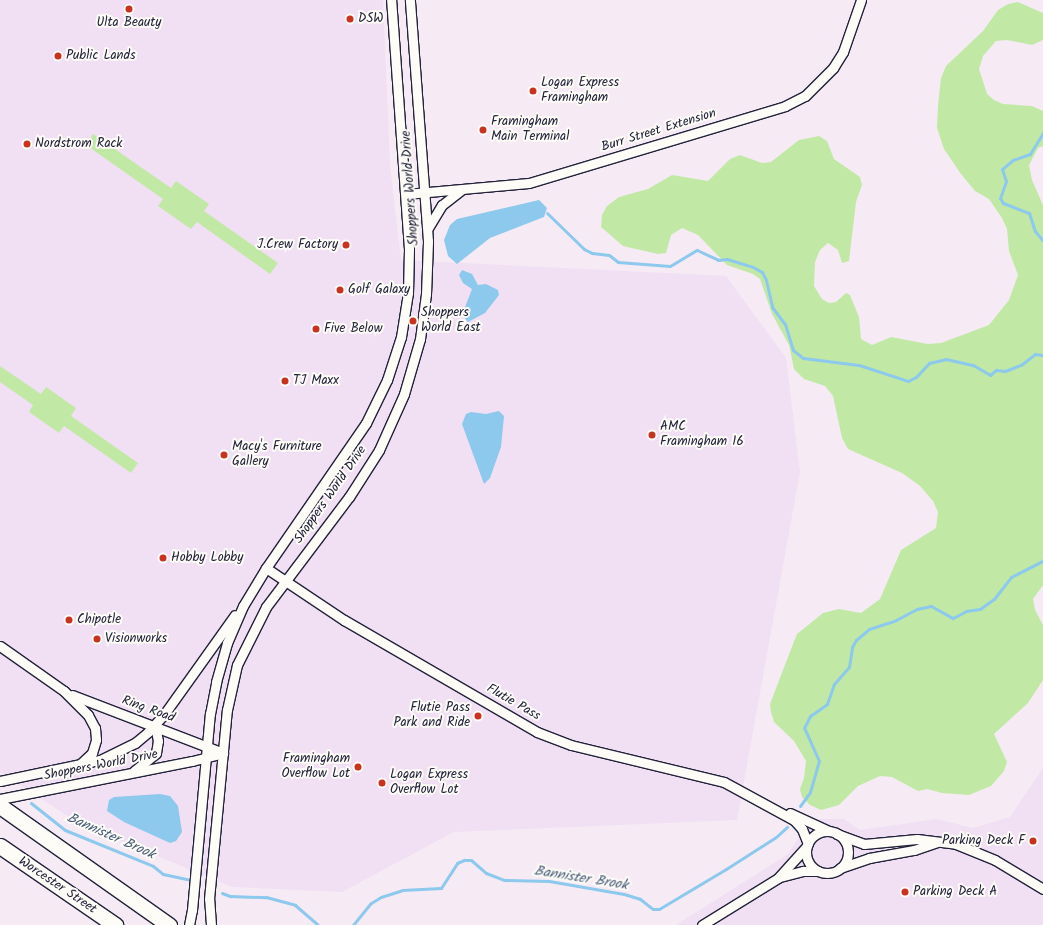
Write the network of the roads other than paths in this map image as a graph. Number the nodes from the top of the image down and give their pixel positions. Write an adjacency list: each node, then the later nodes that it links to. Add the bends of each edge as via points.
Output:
1 (392, 0): 6 (street, Shoppers World Drive)
2 (410, 0): 5 (street, Shoppers World Drive)
3 (861, 0): 4 (street, Burr Street Extension, via 843,52 833,68 805,96 785,106 535,182)
4 (461, 190): 5 (street, Burr Street Extension); 7 (street, via 442,205)
5 (424, 192): 6 (street, Burr Street Extension); 7 (street, Shoppers World Drive)
6 (406, 194): 8 (street, Shoppers World Drive, via 409,282 401,337 392,369 376,406 358,438)
7 (428, 230): 9 (street, Shoppers World Drive, via 423,323 398,411 361,480)
8 (266, 568): 9 (street, Flutie Pass); 10 (street, Shoppers World Drive)
9 (285, 581): 15 (street, Shoppers World Drive, via 254,627 237,665 229,698); 22 (street, Flutie Pass, via 394,650 542,735 584,748 709,777)
10 (251, 593): 13 (street, Shoppers World Drive); 14 (street, Shoppers World Drive, via 237,618 220,664)
11 (0, 646): 12 (street, Ring Road)
12 (64, 691): 13 (street, Ring Road); 17 (street, Ring Road, via 84,710 96,732 92,753)
13 (154, 726): 14 (street, Ring Road); 17 (street, Shoppers World Drive, via 121,752); 18 (street, via 158,742 156,753 143,766)
14 (207, 745): 15 (street, Ring Road); 16 (street, Shoppers World Drive)
15 (224, 753): 16 (street, Shoppers World Drive); 34 (street, Shoppers World Drive, via 209,899)
16 (206, 758): 18 (street, Shoppers World Drive); 33 (street, Shoppers World Drive)
17 (78, 766): 19 (street, Shoppers World Drive)
18 (126, 774): 20 (street, Shoppers World Drive)
19 (0, 781)
20 (0, 799)
21 (0, 806): 32 (highway)
22 (771, 806): 23 (street, Flutie Pass); 25 (street, Flutie Pass, via 798,824)
23 (833, 833): 24 (street, Flutie Pass, via 864,844 917,839); 25 (street, via 817,834); 27 (street, via 843,840 847,850 845,862)
24 (939, 842): 27 (street, via 914,850 864,859); 30 (street, Flutie Pass, via 956,844 979,852)
25 (807, 845): 28 (street, via 807,859); 29 (street)
26 (0, 846): 31 (highway, Worcester Street)
27 (839, 869): 28 (street, via 830,873)
28 (818, 871): 29 (street, via 798,872)
29 (778, 878): 35 (street)
30 (1043, 889)
31 (115, 925)
32 (169, 925)
33 (189, 925)
34 (211, 925)
35 (702, 925)

